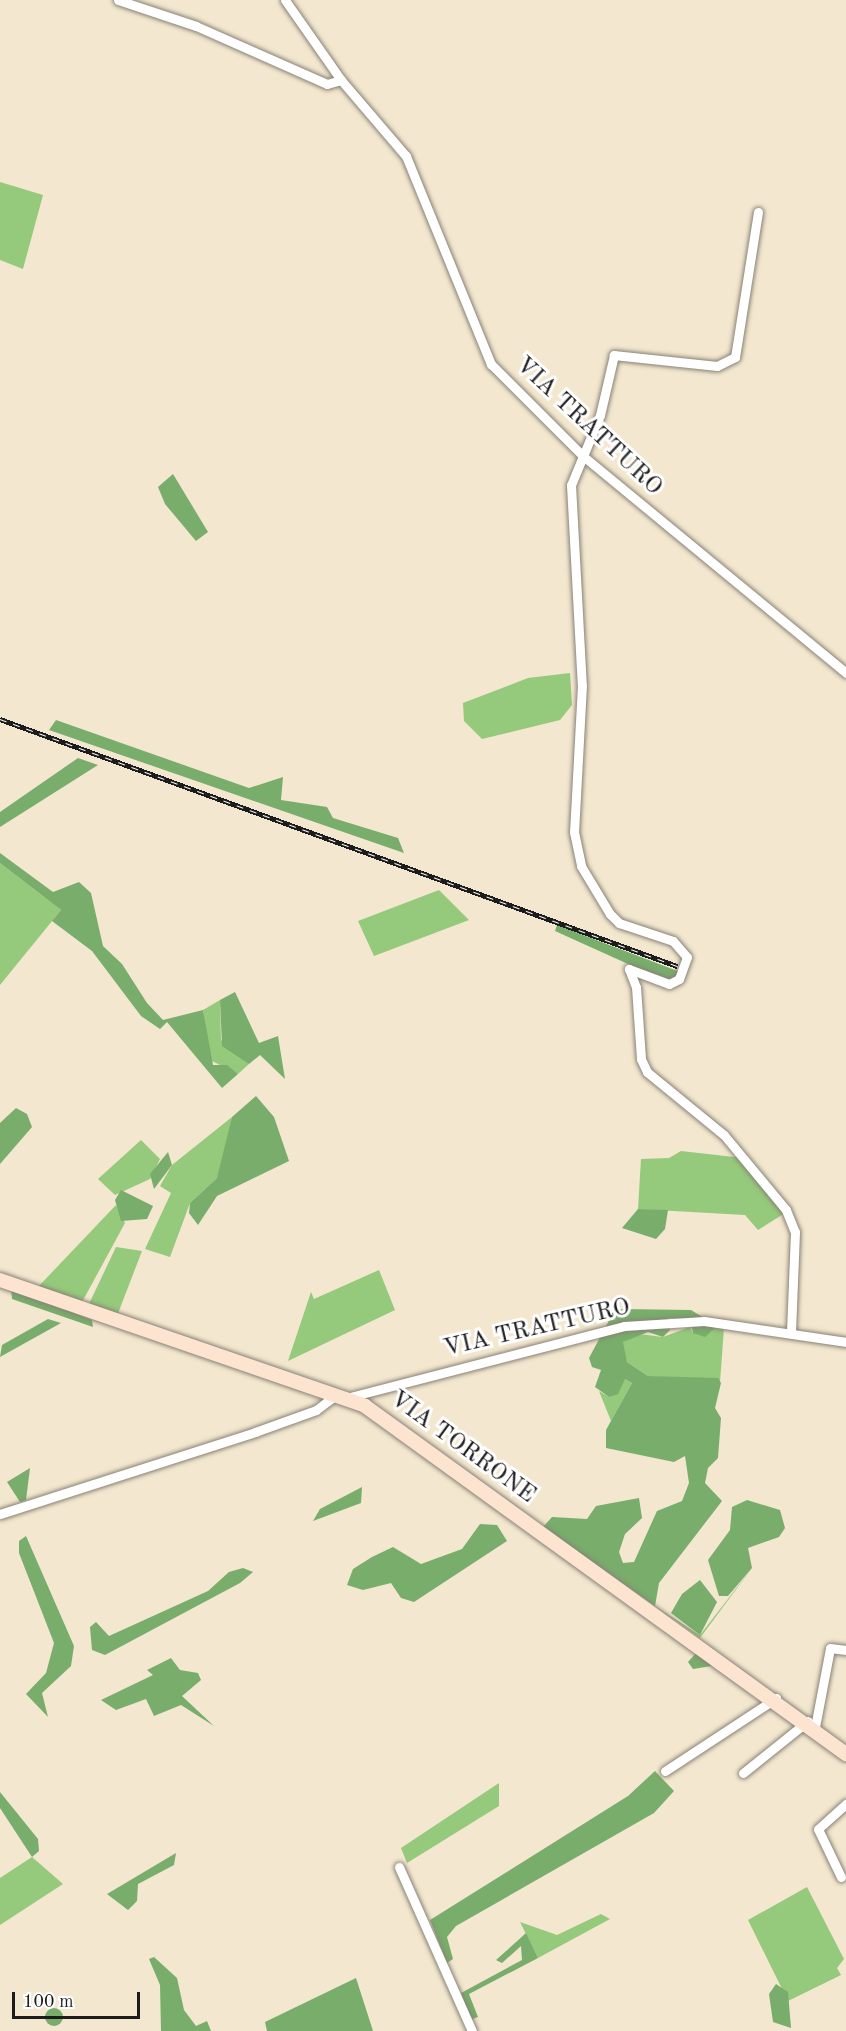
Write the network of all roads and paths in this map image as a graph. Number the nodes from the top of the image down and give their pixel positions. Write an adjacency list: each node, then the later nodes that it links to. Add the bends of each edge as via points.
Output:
1 (118, 0): 3 (street, via 196,26 327,84)
2 (285, 0): 3 (street, VIA TRATTURO)
3 (341, 80): 5 (street, VIA TRATTURO, via 406,156 491,364)
4 (758, 212): 5 (street, via 735,357 717,366 614,355)
5 (584, 456): 6 (street, VIA TRATTURO); 8 (street, via 571,485 569,523 581,662 574,832 581,866 619,923 673,941 687,957 679,979 669,984 629,969 636,987 641,1059 647,1072 723,1135 786,1210 795,1232)
6 (846, 673)
7 (0, 1280): 10 (main road, VIA TORRONE)
8 (791, 1332): 9 (street, VIA TRATTURO); 10 (street, VIA TRATTURO, via 704,1321 624,1326)
9 (846, 1342)
10 (341, 1397): 11 (street, VIA TRATTURO, via 265,1429); 13 (main road, VIA TORRONE, via 380,1415)
11 (0, 1514)
12 (846, 1650): 14 (street, via 830,1648)
13 (776, 1698): 14 (main road, VIA TORRONE); 16 (street)
14 (811, 1724): 15 (main road, VIA TORRONE); 17 (street)
15 (846, 1754)
16 (665, 1772)
17 (743, 1773)
18 (846, 1804): 20 (street, via 818,1830)
19 (399, 1867): 21 (street)
20 (841, 1877)
21 (472, 2031)

